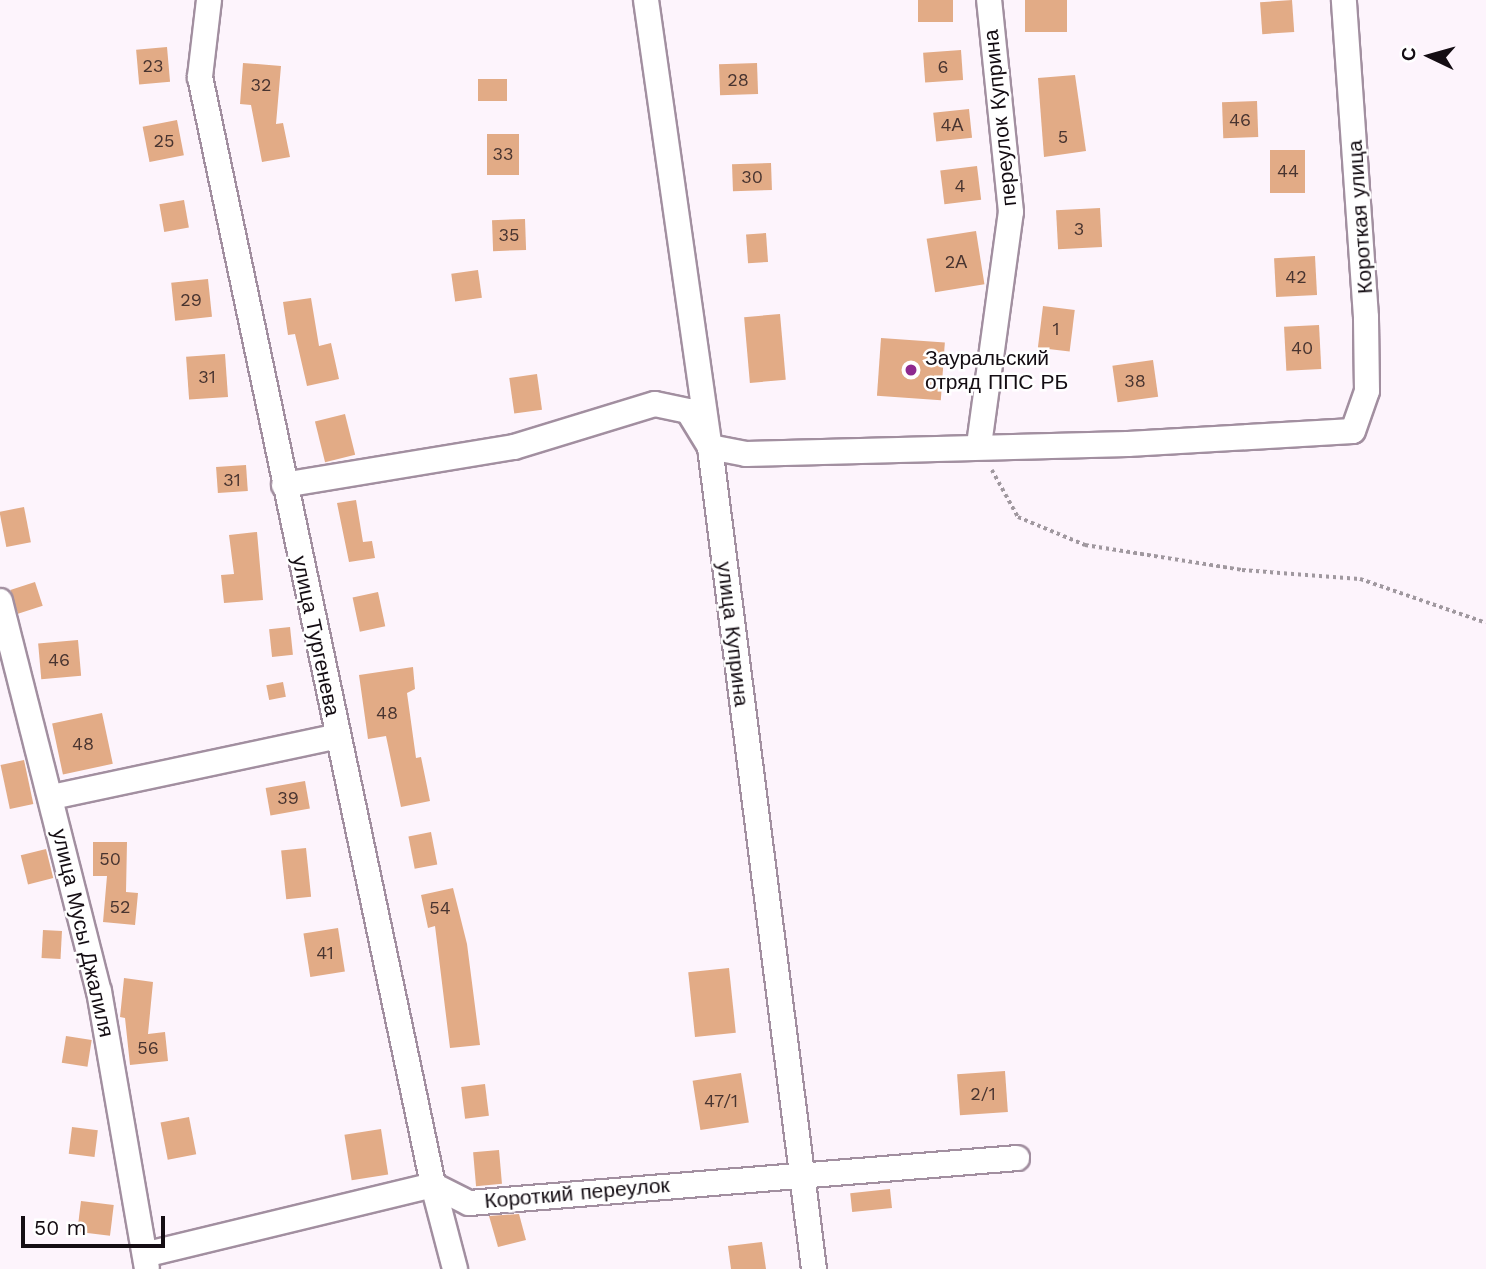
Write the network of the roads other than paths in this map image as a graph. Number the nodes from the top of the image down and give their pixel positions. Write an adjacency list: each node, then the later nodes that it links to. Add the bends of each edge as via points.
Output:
1 (209, 0): 7 (street, улица Тургенева, via 200,77)
2 (646, 0): 6 (street, улица Куприна)
3 (989, 0): 5 (street, переулок Куприна, via 1011,212)
4 (1344, 0): 5 (street, Короткая улица, via 1366,317 1367,391 1353,431 1128,444)
5 (979, 445): 6 (street, via 746,454)
6 (710, 447): 7 (street, via 688,411 655,404 513,447); 12 (street, улица Куприна)
7 (284, 485): 9 (street, улица Тургенева)
8 (0, 601): 10 (street, улица Мусы Джалиля)
9 (338, 736): 10 (street); 13 (street, улица Тургенева)
10 (52, 797): 14 (street, улица Мусы Джалиля, via 99,991)
11 (1017, 1158): 12 (street, Короткий переулок)
12 (799, 1173): 13 (street, Короткий переулок, via 469,1203); 16 (street, улица Куприна)
13 (433, 1185): 14 (street); 15 (street, улица Тургенева)
14 (148, 1261)
15 (455, 1269)
16 (814, 1269)

